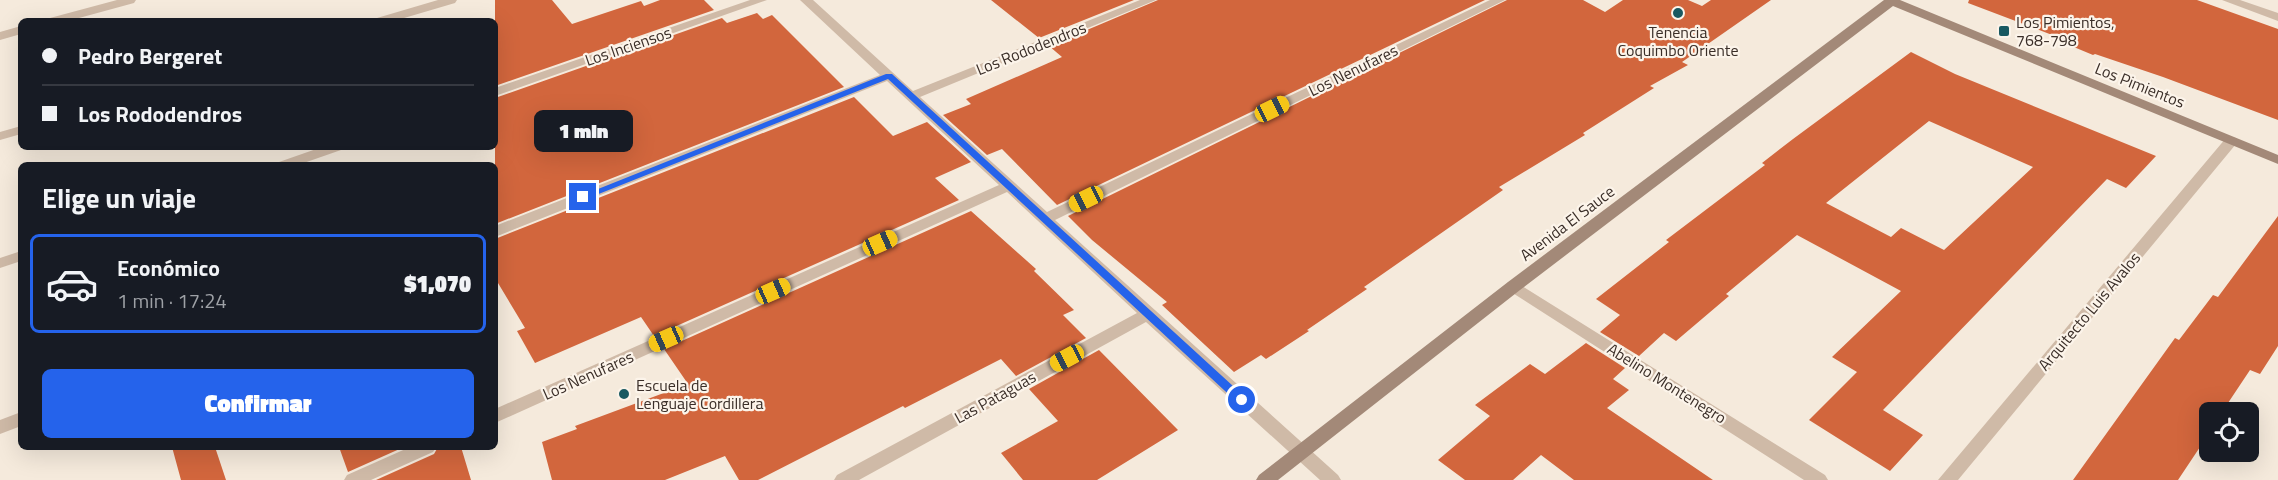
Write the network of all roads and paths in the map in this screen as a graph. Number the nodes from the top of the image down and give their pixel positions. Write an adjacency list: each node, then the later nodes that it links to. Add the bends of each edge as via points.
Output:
1 (130, 0): 11 (street)
2 (451, 0): 12 (street)
3 (761, 0): 16 (street, Los Inciensos)
4 (1150, 0): 17 (street, Los Rododendros)
5 (1499, 0): 25 (street, Los Nenufares)
6 (1892, 0): 20 (street, Los Pimientos); 29 (street, Avenida El Sauce)
7 (2228, 0): 9 (street)
8 (810, 1): 15 (street)
9 (2247, 3): 10 (street)
10 (2278, 17)
11 (65, 18)
12 (391, 18)
13 (18, 31): 14 (street)
14 (0, 36)
15 (889, 76): 17 (street); 26 (street)
16 (498, 91)
17 (911, 96): 24 (street)
18 (18, 131): 19 (street)
19 (0, 136)
20 (2231, 141): 22 (street, Los Pimientos); 41 (street, Arquitecto Luis Avalos)
21 (327, 150): 23 (street)
22 (2278, 160)
23 (293, 162)
24 (1009, 186): 25 (street); 31 (street, Los Nenufares)
25 (1045, 219): 30 (street)
26 (498, 231)
27 (18, 257): 28 (street)
28 (0, 263)
29 (1514, 286): 35 (street, Avenida El Sauce); 40 (street, Abelino Montenegro)
30 (1148, 314): 35 (street); 37 (street, Las Pataguas)
31 (498, 415)
32 (18, 420): 33 (street)
33 (0, 427)
34 (420, 450): 36 (street)
35 (1301, 454): 38 (street, Avenida El Sauce); 39 (street)
36 (353, 480)
37 (843, 480)
38 (1265, 480)
39 (1332, 480)
40 (1820, 480)
41 (1947, 480)

